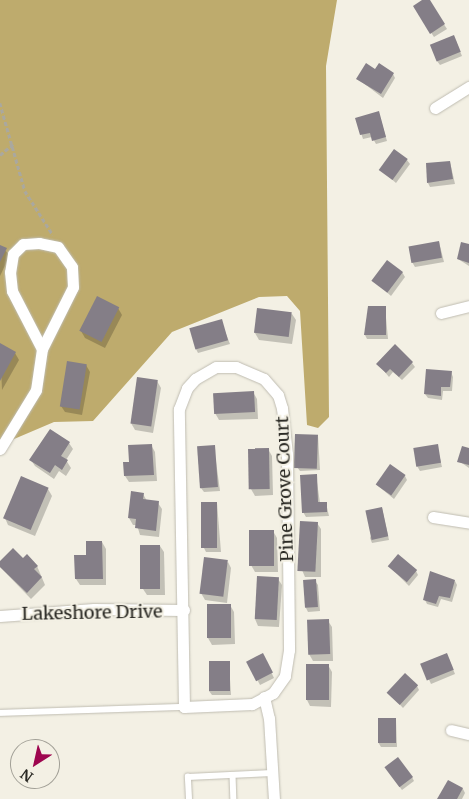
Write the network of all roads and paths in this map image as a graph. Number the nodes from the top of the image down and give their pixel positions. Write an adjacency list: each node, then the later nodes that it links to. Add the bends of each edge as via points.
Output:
1 (469, 87): 3 (street)
2 (0, 103): 4 (path)
3 (435, 108)
4 (13, 144): 5 (path); 6 (path, via 25,191)
5 (0, 155)
6 (58, 247): 9 (street, via 72,267 73,287); 9 (street, via 23,244 13,254 10,272 12,291)
7 (469, 306): 8 (street)
8 (441, 313)
9 (42, 349): 10 (street, via 36,390)
10 (0, 449)
11 (433, 516): 12 (street)
12 (469, 523)
13 (184, 610): 14 (street, Lakeshore Drive, via 94,609); 15 (street, Pine Grove Court, via 181,398 195,379 216,367 236,367 254,373 271,385 278,395 285,422 289,650 281,686); 16 (street, Pine Grove Court)
14 (0, 616)
15 (264, 697): 16 (street, Pine Grove Court, via 252,704 238,706); 20 (street, via 269,718)
16 (184, 707): 17 (lane)
17 (0, 713)
18 (451, 730): 19 (street)
19 (469, 734)
20 (272, 773): 21 (lane); 24 (street)
21 (233, 775): 22 (lane, via 188,777); 23 (lane)
22 (189, 799)
23 (234, 799)
24 (274, 799)

